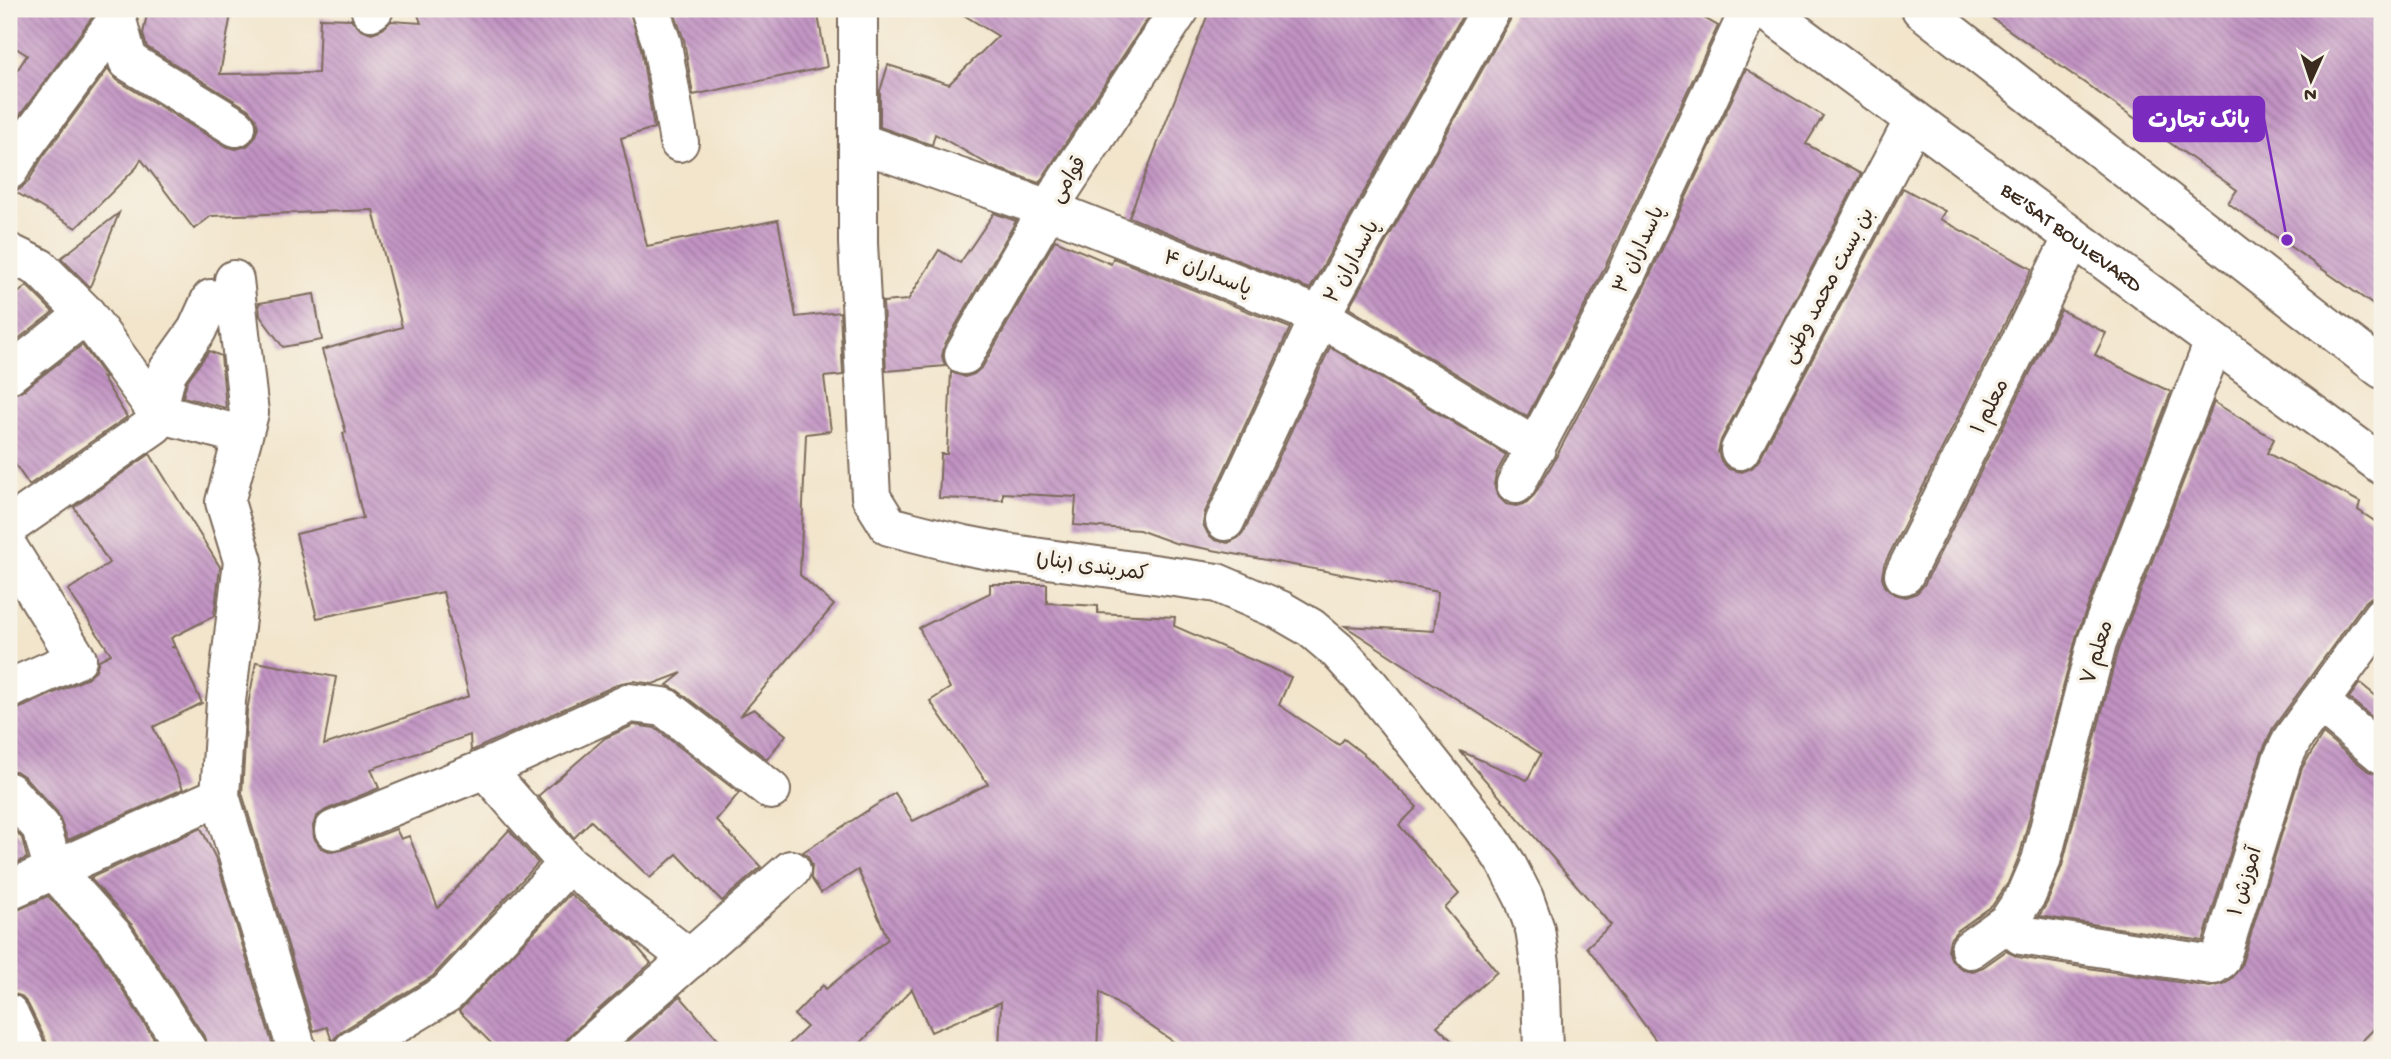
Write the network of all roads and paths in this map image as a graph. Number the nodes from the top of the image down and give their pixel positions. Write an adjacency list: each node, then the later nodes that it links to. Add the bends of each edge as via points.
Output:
1 (650, 9): 11 (street, via 662,44)
2 (858, 9): 12 (street, کمربندی (بنار))
3 (1180, 9): 14 (street, قوامی)
4 (1492, 9): 18 (street, پاسداران ۲)
5 (1750, 9): 25 (street, پاسداران ۳, via 1622,283)
6 (1764, 9): 9 (street, BE'SAT BOULEVARD)
7 (1921, 9): 21 (street)
8 (115, 14): 10 (street, via 128,61); 13 (street)
9 (1914, 120): 15 (street, BE'SAT BOULEVARD); 26 (street, بن بست محمد وطنی)
10 (236, 127)
11 (679, 142)
12 (858, 142): 14 (street, پاسداران ۴); 55 (street, کمربندی (بنار), via 858,258 871,498 889,526 1006,553 1217,583 1311,628 1370,686 1506,863 1535,929)
13 (9, 170)
14 (1048, 209): 18 (street, پاسداران ۴); 20 (street, قوامی)
15 (2073, 237): 19 (street, BE'SAT BOULEVARD); 32 (street, معلم ۱)
16 (9, 253): 17 (street, via 40,268)
17 (86, 314): 22 (street); 23 (street)
18 (1320, 316): 25 (street, پاسداران ۴); 29 (street, پاسداران ۲)
19 (2214, 342): 27 (street, BE'SAT BOULEVARD); 46 (street, معلم ۷, via 2097,642 2041,861)
20 (964, 355)
21 (2382, 369)
22 (9, 374)
23 (158, 412): 24 (street); 24 (street, via 167,372 222,290 249,412); 30 (street, via 154,425)
24 (241, 435): 40 (street, via 225,502 243,561)
25 (1536, 447): 28 (street, پاسداران ۳)
26 (1740, 450)
27 (2382, 465)
28 (1516, 485)
29 (1225, 521)
30 (9, 526)
31 (9, 549): 34 (street, via 77,659)
32 (1904, 575)
33 (2382, 615): 35 (street, آموزش ۱)
34 (9, 689)
35 (2319, 702): 36 (street); 46 (street, آموزش ۱, via 2282,760 2220,960 2213,965 2021,935)
36 (2382, 754)
37 (485, 769): 38 (street, via 630,703 664,707); 41 (street); 42 (street)
38 (771, 790)
39 (9, 792): 43 (street, via 41,827)
40 (220, 796): 43 (street); 52 (street)
41 (334, 830)
42 (568, 864): 48 (street); 53 (street, via 447,993)
43 (54, 870): 45 (street); 51 (street, via 116,938)
44 (791, 870): 48 (street)
45 (9, 890)
46 (2008, 922): 47 (street, معلم ۷)
47 (1970, 949)
48 (690, 959): 54 (street)
49 (9, 1014): 50 (street)
50 (26, 1050)
51 (187, 1050)
52 (297, 1050)
53 (353, 1050)
54 (585, 1050)
55 (1544, 1050)

